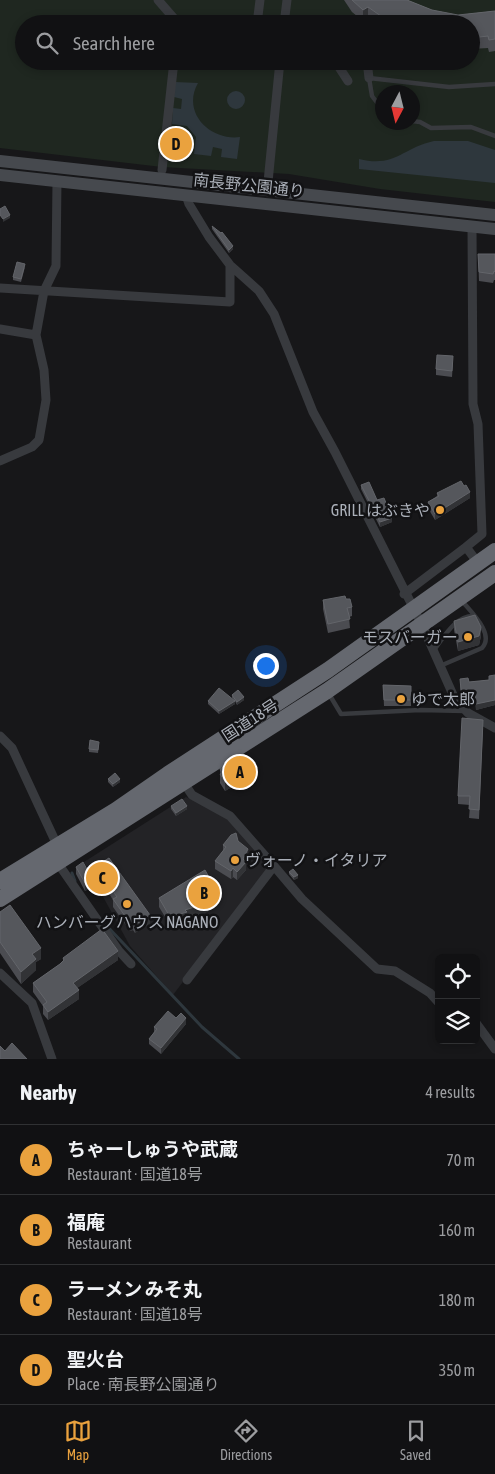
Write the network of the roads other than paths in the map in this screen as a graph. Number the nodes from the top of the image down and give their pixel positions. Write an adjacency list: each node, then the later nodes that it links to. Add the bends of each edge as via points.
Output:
1 (158, 0): 4 (street)
2 (260, 0): 5 (street)
3 (287, 0): 6 (street)
4 (171, 15)
5 (258, 15)
6 (285, 15)
7 (173, 70): 18 (street)
8 (279, 70): 21 (street)
9 (341, 70): 12 (street)
10 (368, 70): 11 (street)
11 (369, 78): 13 (lane, via 449,88); 14 (lane)
12 (348, 80)
13 (495, 84)
14 (375, 100)
15 (420, 122): 16 (lane, via 431,128 471,128)
16 (495, 136)
17 (0, 161): 23 (street, 南長野公園通り)
18 (162, 170)
19 (0, 174): 20 (street, 南長野公園通り)
20 (57, 181): 22 (street, 南長野公園通り); 28 (street, via 56,266)
21 (268, 182)
22 (186, 195): 24 (street, 南長野公園通り); 26 (street, via 209,236)
23 (495, 215)
24 (472, 226): 25 (street, 南長野公園通り); 32 (street, via 473,404 478,424 482,534)
25 (495, 229)
26 (230, 264): 28 (street, via 230,302); 36 (street, via 259,291 274,314 313,412)
27 (0, 288): 28 (street)
28 (44, 291): 30 (street)
29 (0, 330): 30 (street)
30 (36, 335): 31 (street, via 44,370 46,400 39,440 32,448)
31 (0, 461)
32 (466, 547): 34 (street); 36 (street)
33 (495, 551): 34 (highway, 国道18号)
34 (478, 563): 39 (highway, 国道18号)
35 (493, 579): 37 (highway, 国道18号)
36 (404, 594): 39 (street)
37 (460, 598): 38 (lane); 39 (highway, 国道18号)
38 (474, 616): 40 (lane, via 458,621); 41 (lane, via 485,630 486,644)
39 (418, 618): 40 (street); 42 (highway, 国道18号); 47 (highway, 国道18号, via 328,670)
40 (433, 651): 41 (street)
41 (440, 666): 43 (street, via 454,697)
42 (327, 691): 43 (lane, via 341,714); 46 (highway, 国道18号)
43 (466, 711): 44 (street)
44 (495, 728)
45 (0, 736): 47 (street, via 12,748)
46 (184, 783): 47 (highway, 国道18号); 48 (street, via 192,795 230,816)
47 (58, 854): 49 (highway, 国道18号); 50 (highway, 国道18号); 51 (street, via 118,951)
48 (274, 866): 53 (street); 54 (street, via 302,900 377,969 395,970)
49 (0, 881)
50 (0, 899)
51 (130, 964)
52 (0, 973): 57 (street, via 32,1003)
53 (187, 980)
54 (435, 999)
55 (480, 1028): 56 (street)
56 (495, 1049)
57 (52, 1059)

